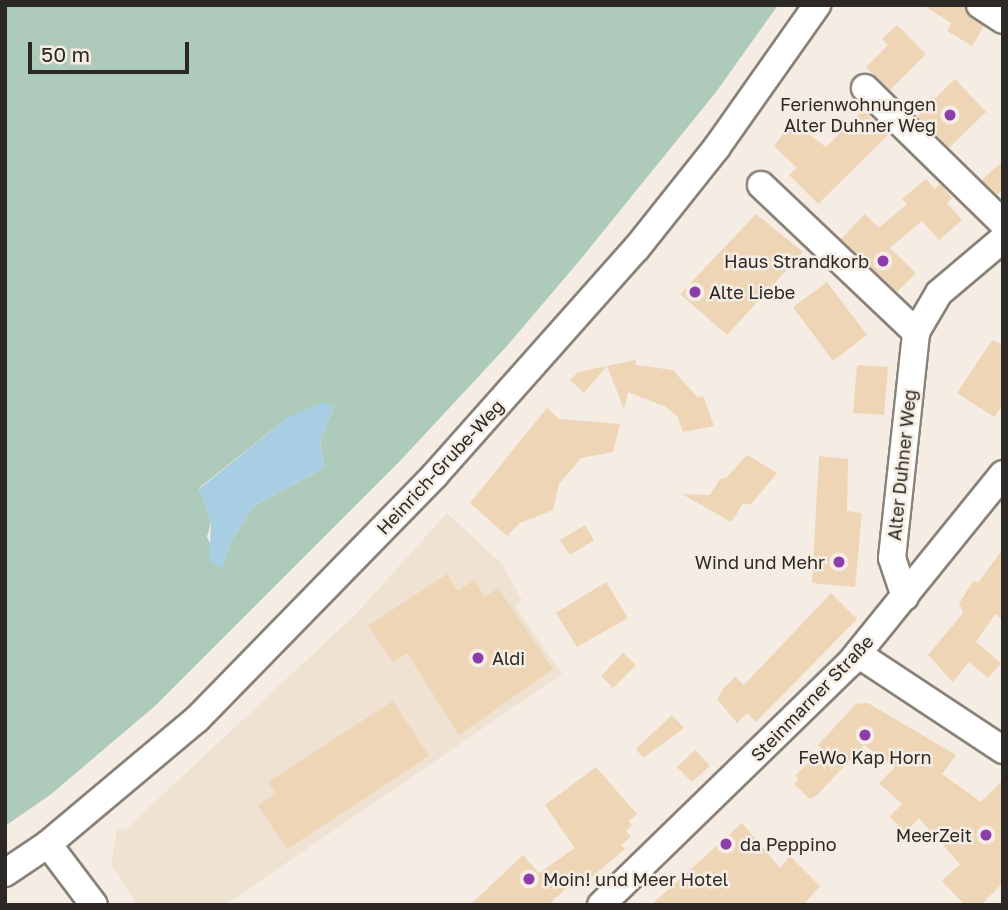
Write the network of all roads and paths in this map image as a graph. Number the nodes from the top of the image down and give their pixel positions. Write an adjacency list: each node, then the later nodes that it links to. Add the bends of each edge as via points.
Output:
1 (817, 5): 13 (street, Heinrich-Grube-Weg, via 717,148 636,249 435,475 198,719)
2 (980, 5): 3 (street)
3 (1003, 20)
4 (865, 88): 6 (street)
5 (761, 185): 8 (street)
6 (1003, 223)
7 (1003, 239): 8 (street, Alter Duhner Weg, via 939,293)
8 (916, 332): 10 (street, Alter Duhner Weg, via 892,558)
9 (1003, 474): 10 (street, Steinmarner Straße)
10 (905, 597): 11 (street, Steinmarner Straße)
11 (858, 654): 12 (street); 16 (street, Steinmarner Straße)
12 (1003, 750)
13 (48, 844): 14 (street, Heinrich-Grube-Weg); 15 (street)
14 (5, 873)
15 (94, 905)
16 (601, 905)

